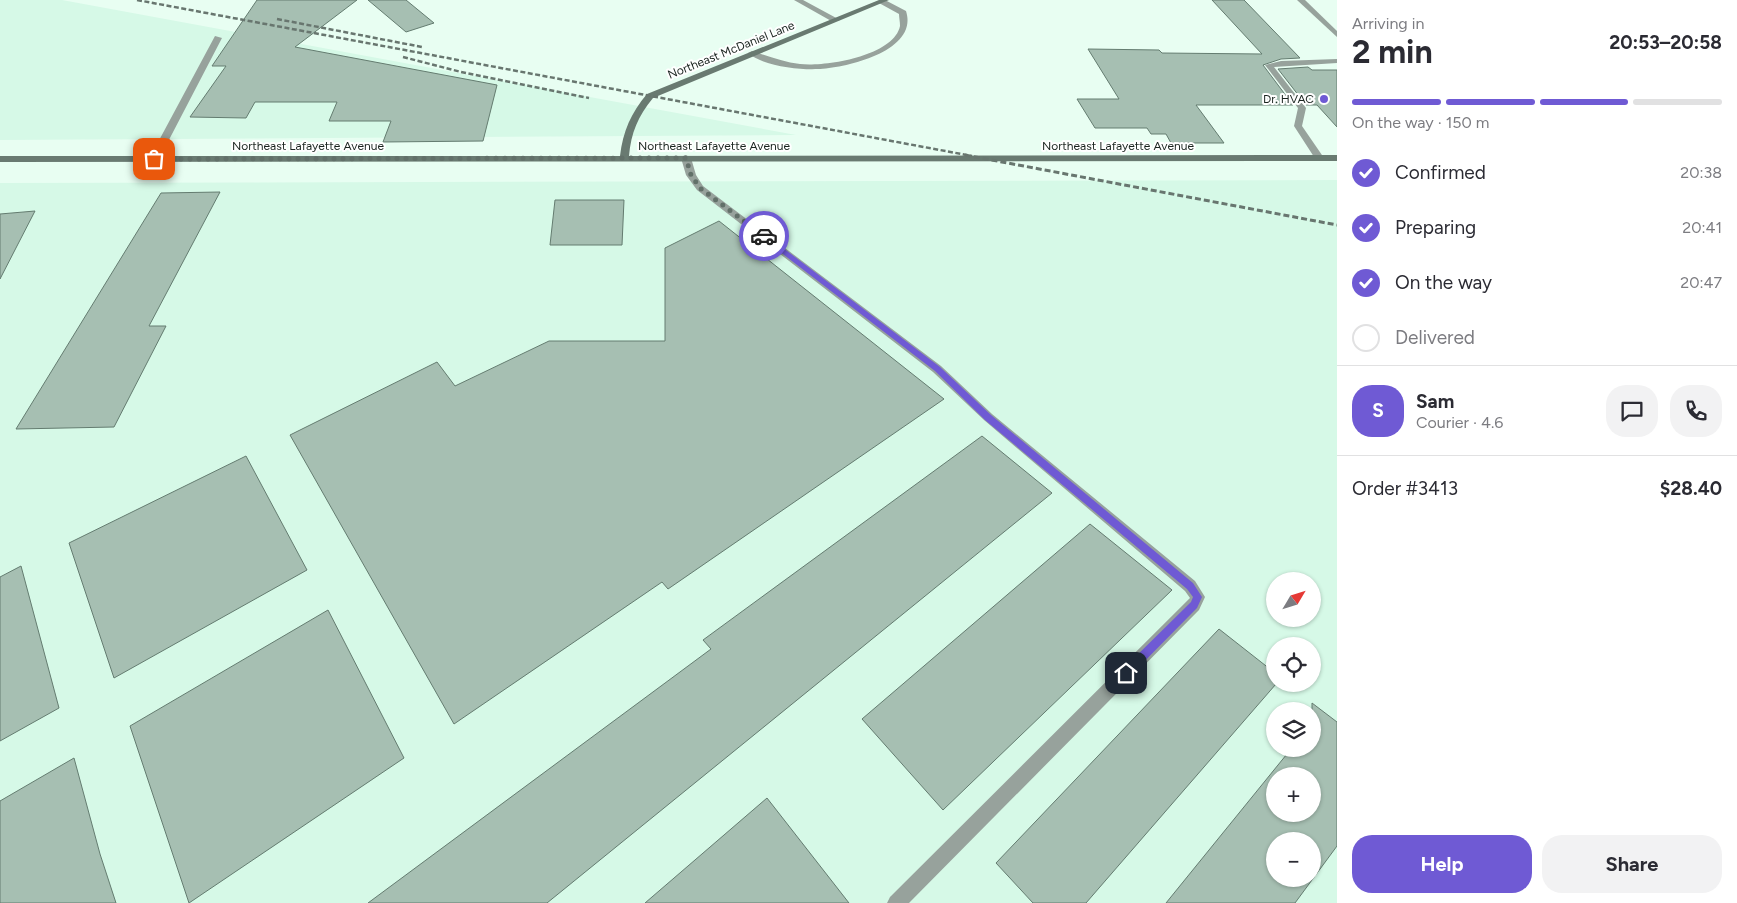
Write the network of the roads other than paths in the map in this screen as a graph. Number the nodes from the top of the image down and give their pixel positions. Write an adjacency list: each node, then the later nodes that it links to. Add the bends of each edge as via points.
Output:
1 (798, 0): 4 (street)
2 (1301, 0): 5 (street)
3 (884, 1): 4 (main road, Northeast McDaniel Lane); 7 (street, via 903,13 905,21 900,36 887,48 856,60 808,67 765,59)
4 (836, 20): 7 (main road, Northeast McDaniel Lane)
5 (1337, 35)
6 (218, 38): 14 (street)
7 (752, 53): 9 (main road, Northeast McDaniel Lane, via 650,96 630,123)
8 (1337, 61): 11 (street, via 1269,65 1302,108 1298,126)
9 (624, 158): 10 (main road, Northeast Lafayette Avenue); 14 (main road, Northeast Lafayette Avenue)
10 (686, 158): 11 (main road, Northeast Lafayette Avenue); 15 (street, via 691,175 700,188 937,369 988,417 1190,586 1198,597 1194,605)
11 (1319, 158): 12 (main road, Northeast Lafayette Avenue)
12 (1337, 158)
13 (0, 159): 14 (main road, Northeast Lafayette Avenue)
14 (154, 159)
15 (896, 903)

